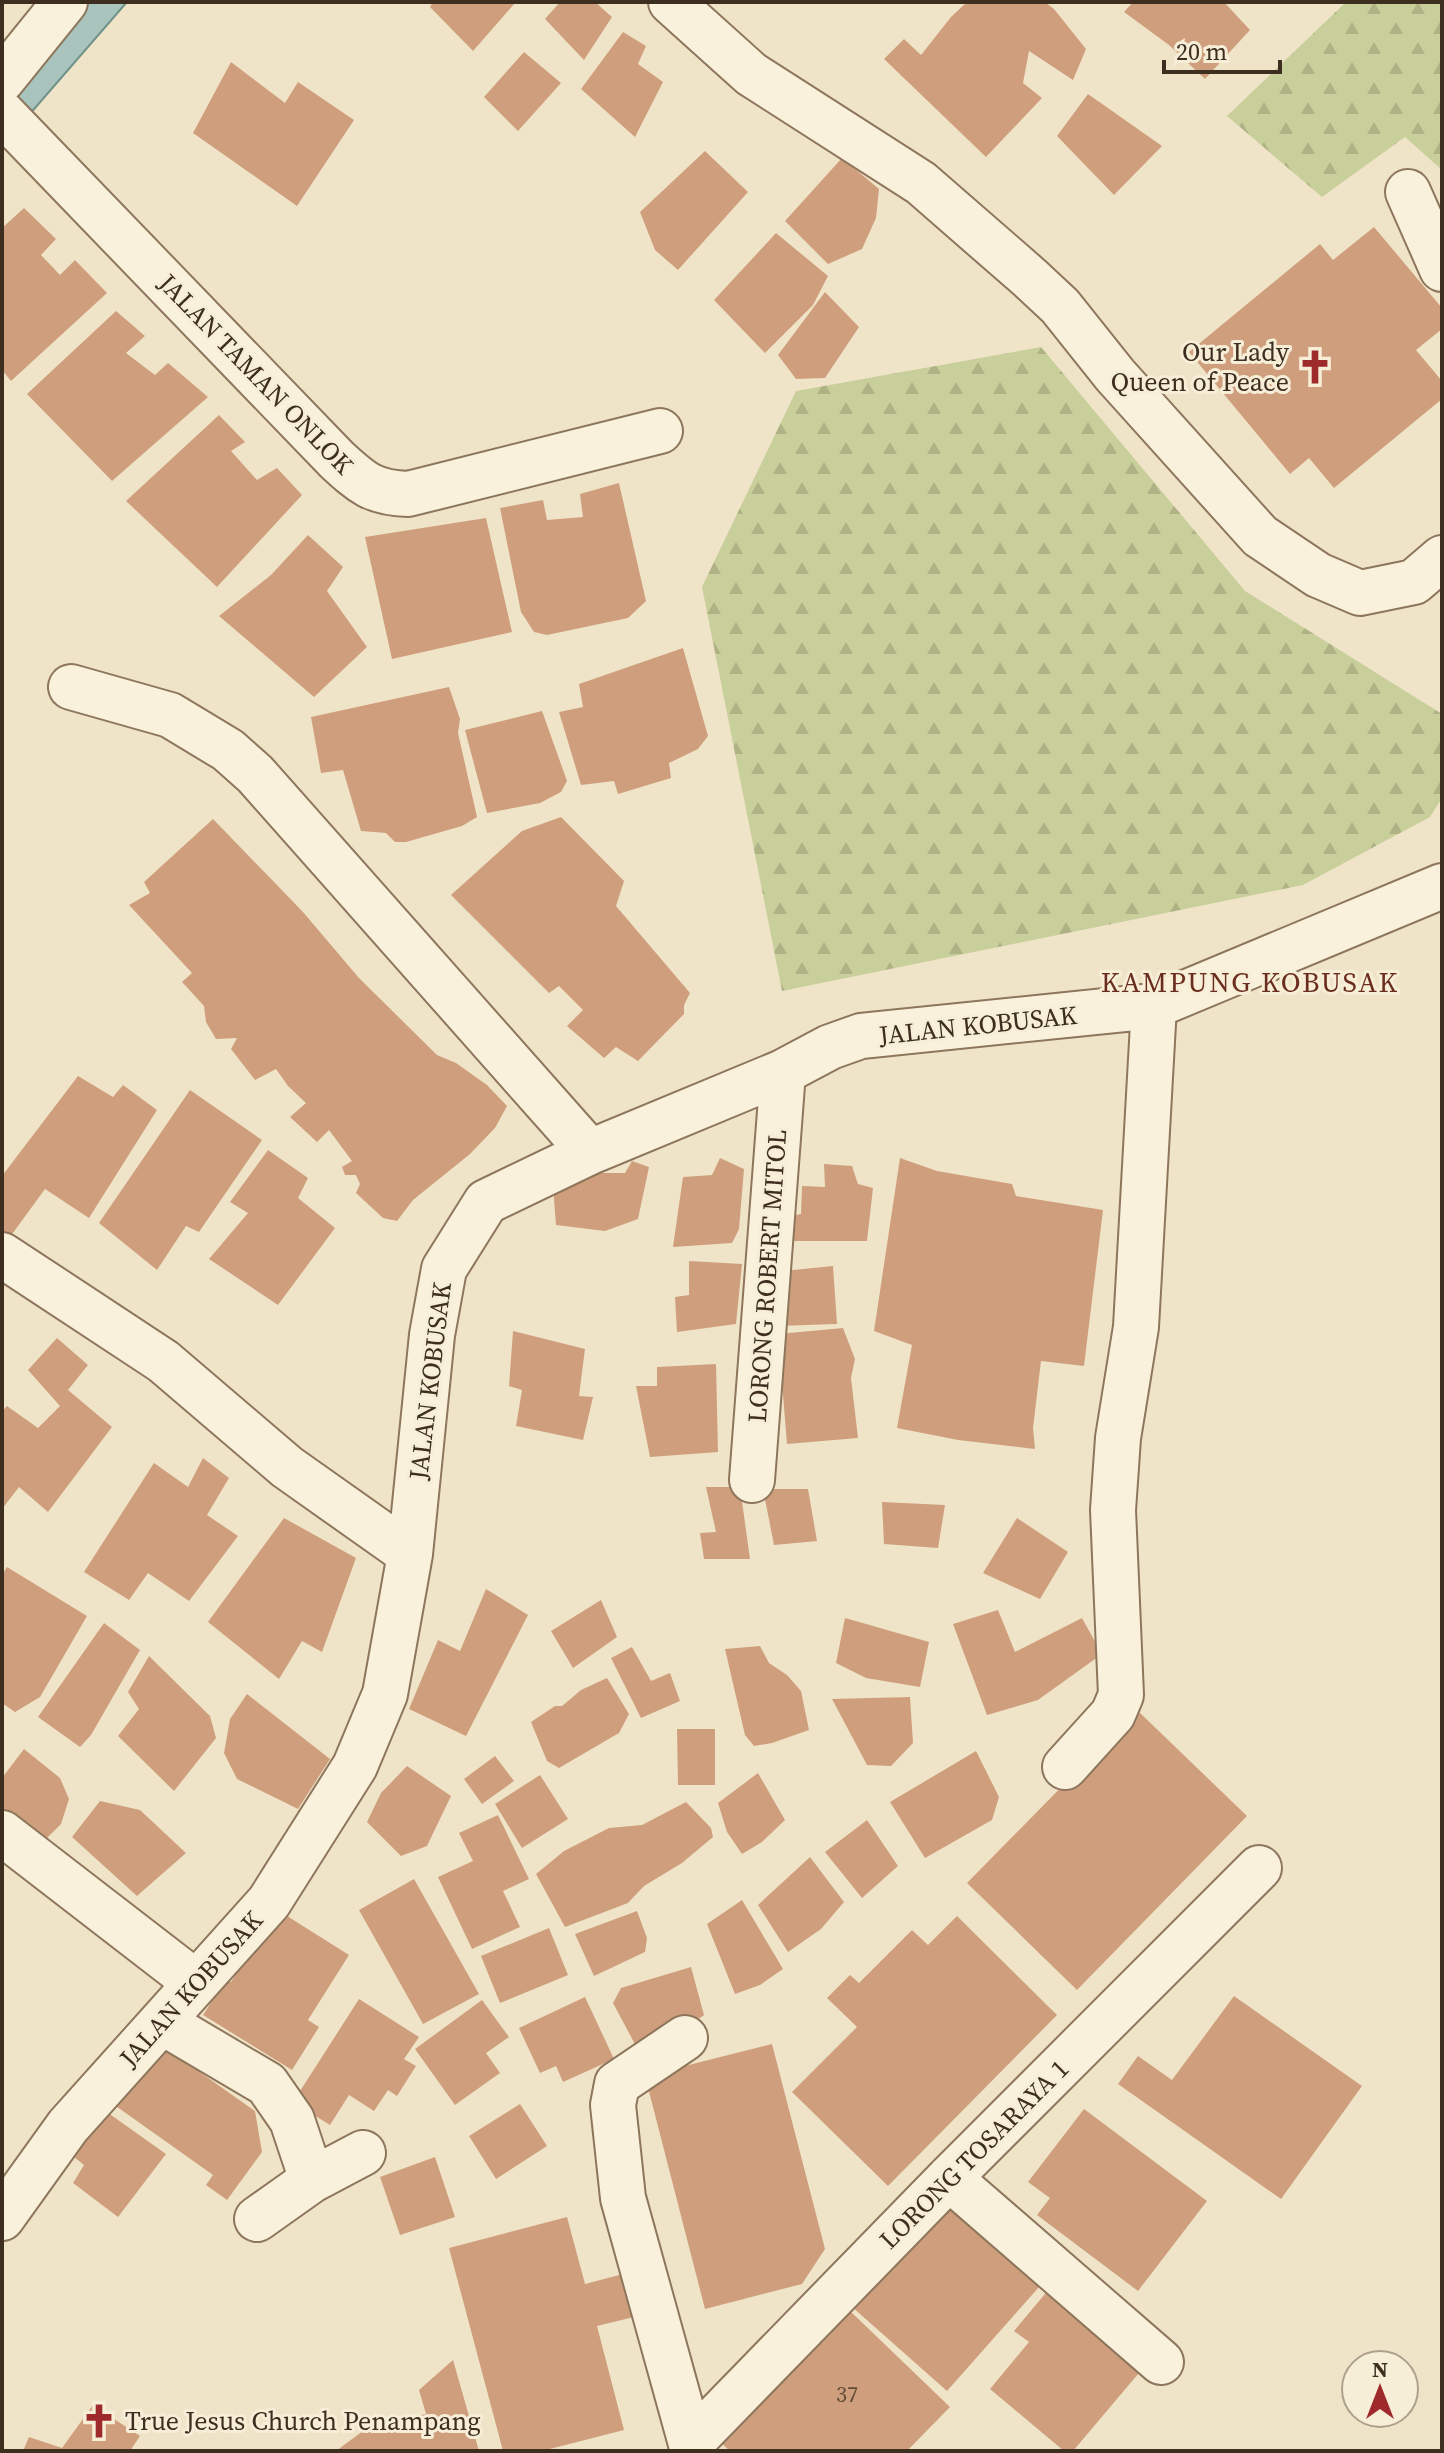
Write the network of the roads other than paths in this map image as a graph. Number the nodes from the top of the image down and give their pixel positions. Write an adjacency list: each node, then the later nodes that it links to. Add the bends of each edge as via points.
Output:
1 (65, 2): 3 (street)
2 (671, 2): 8 (street, via 751,74 921,183 1030,278 1260,536 1318,575 1360,593 1414,582)
3 (2, 80)
4 (12, 122): 7 (street, JALAN TAMAN ONLOK, via 362,483 383,493 408,494)
5 (1408, 192): 6 (street)
6 (1442, 269)
7 (660, 431)
8 (1442, 558)
9 (71, 687): 13 (street, via 170,715 228,750 255,774)
10 (1442, 886): 11 (street, JALAN KOBUSAK)
11 (1154, 1006): 12 (street, JALAN KOBUSAK, via 861,1036); 17 (street, via 1136,1327 1118,1438 1113,1510 1121,1695 1113,1714)
12 (783, 1072): 13 (street, JALAN KOBUSAK); 15 (street, LORONG ROBERT MITOL)
13 (590, 1152): 16 (street, JALAN KOBUSAK, via 486,1202 444,1269 432,1335)
14 (2, 1255): 16 (street, via 163,1361 287,1467)
15 (752, 1480)
16 (410, 1554): 20 (street, JALAN KOBUSAK, via 385,1694 355,1766 269,1902)
17 (1065, 1767)
18 (2, 1833): 20 (street)
19 (1259, 1868): 24 (street, LORONG TOSARAYA 1)
20 (195, 1982): 21 (street, JALAN KOBUSAK)
21 (162, 2022): 25 (street, via 267,2084 292,2120); 26 (street, JALAN KOBUSAK, via 68,2126)
22 (685, 2038): 29 (street, via 617,2084 613,2105 623,2198)
23 (363, 2153): 25 (street)
24 (949, 2178): 28 (street); 29 (street, LORONG TOSARAYA 1)
25 (312, 2180): 27 (street)
26 (2, 2218)
27 (257, 2219)
28 (1161, 2362)
29 (692, 2447)

